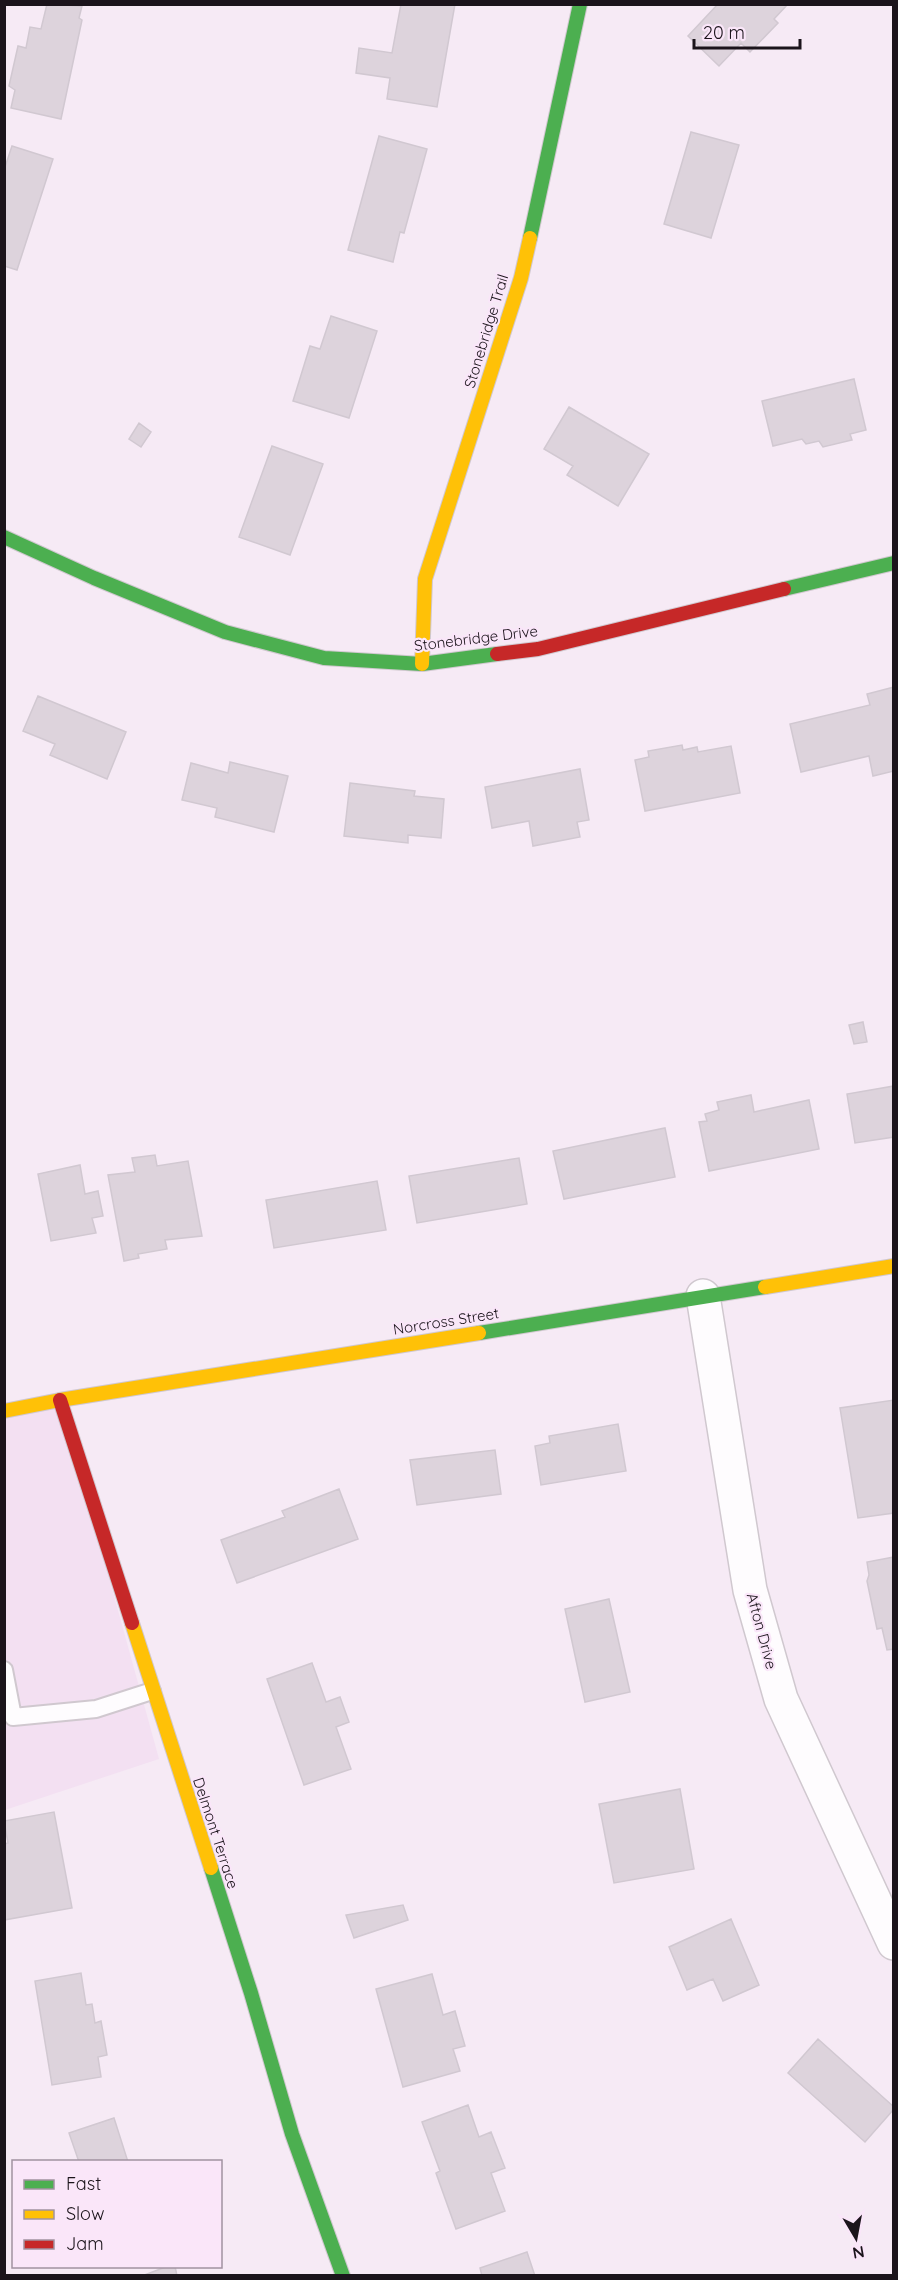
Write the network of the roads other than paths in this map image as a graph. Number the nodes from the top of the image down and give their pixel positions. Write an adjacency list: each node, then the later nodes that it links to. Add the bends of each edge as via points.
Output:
1 (580, 4): 4 (street, Stonebridge Trail, via 521,278 425,579)
2 (4, 537): 4 (street, Stonebridge Drive, via 225,632 324,658)
3 (894, 563): 4 (street, Stonebridge Drive, via 538,649)
4 (423, 664)
5 (894, 1266): 6 (street, Norcross Street)
6 (703, 1296): 7 (street, Norcross Street); 11 (street, Afton Drive, via 750,1590 781,1699)
7 (60, 1400): 8 (street, Norcross Street); 10 (street, Delmont Terrace)
8 (4, 1411)
9 (4, 1670): 10 (lane, via 13,1717 96,1709)
10 (152, 1691): 12 (street, Delmont Terrace, via 251,1993 292,2134)
11 (894, 1943)
12 (343, 2276)

